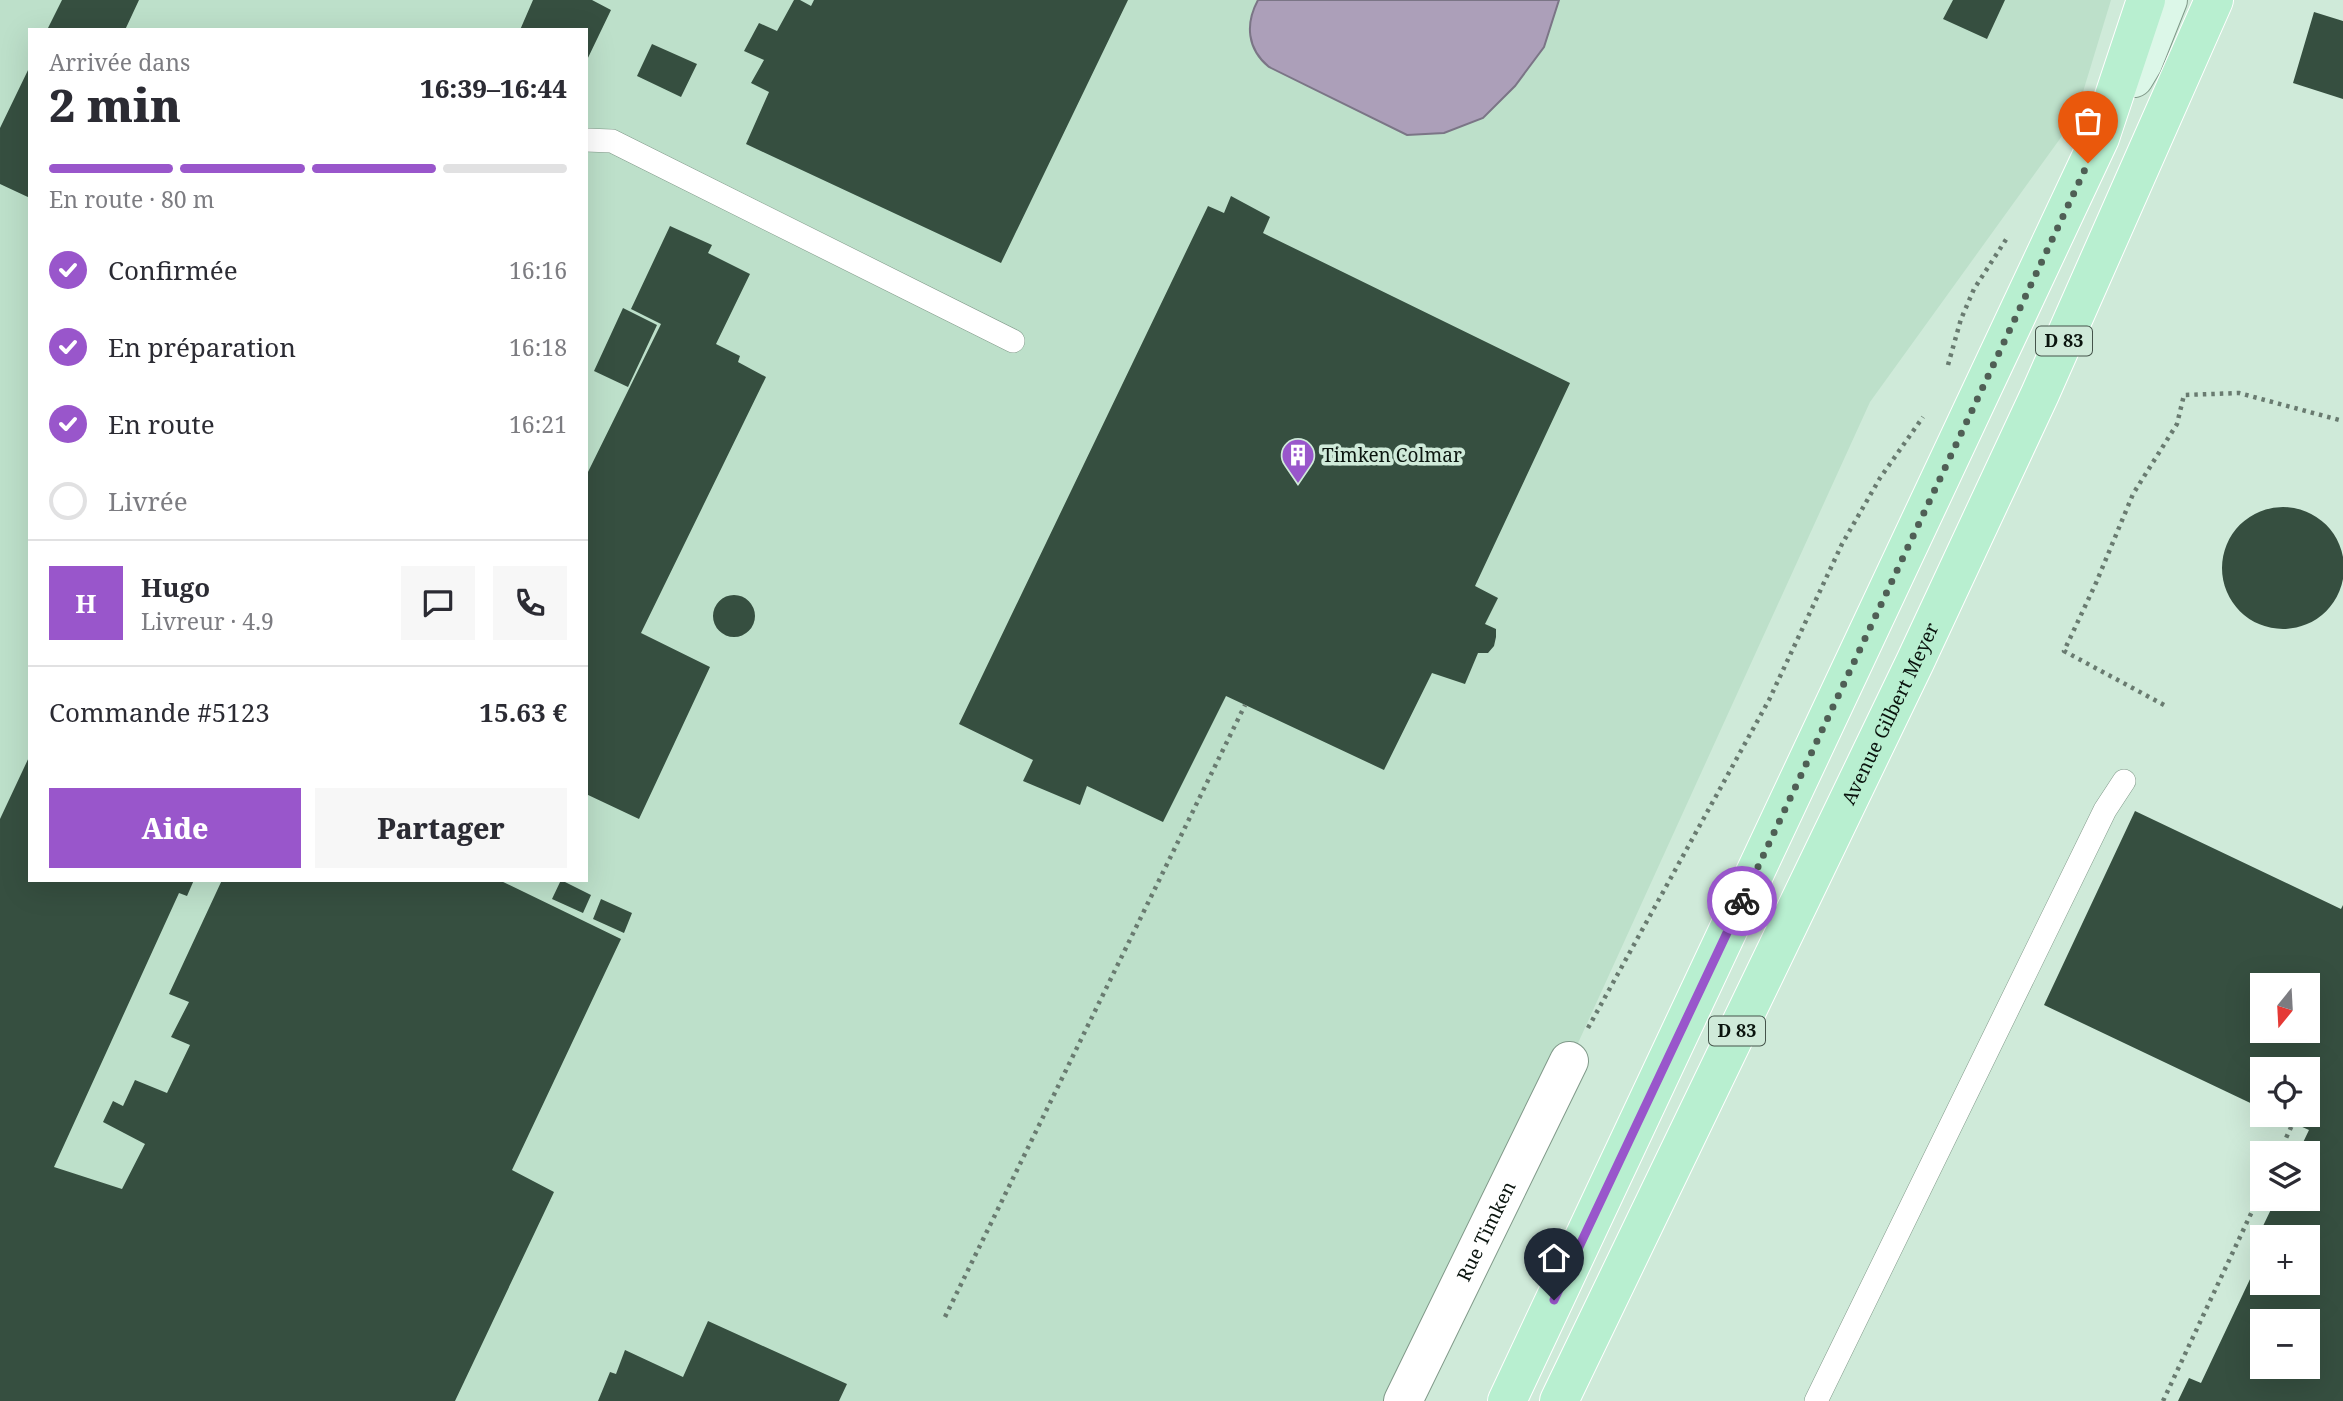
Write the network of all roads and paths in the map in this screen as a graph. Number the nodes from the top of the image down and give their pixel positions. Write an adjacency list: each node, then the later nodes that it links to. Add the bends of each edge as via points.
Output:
1 (2146, 0): 4 (main road, D 83)
2 (2168, 0): 4 (main road, D 83, via 2143,63)
3 (2213, 6): 19 (main road, Avenue Gilbert Meyer / D 83, via 1926,638)
4 (2100, 138): 18 (main road, D 83)
5 (588, 140): 7 (lane, via 612,141)
6 (2010, 234): 8 (path, via 1961,319)
7 (1013, 341)
8 (1946, 373)
9 (1924, 416): 14 (path, via 1880,478 1842,544 1769,700)
10 (2343, 421): 12 (path, via 2239,393 2184,395 2177,424 2133,494 2064,651)
11 (1245, 705): 16 (path)
12 (2164, 705)
13 (2124, 781): 20 (lane, via 2105,810)
14 (1569, 1061): 17 (street, Rue Timken)
15 (2252, 1211): 21 (path)
16 (946, 1317)
17 (1403, 1401)
18 (1507, 1401)
19 (1559, 1401)
20 (1816, 1401)
21 (2163, 1401)

